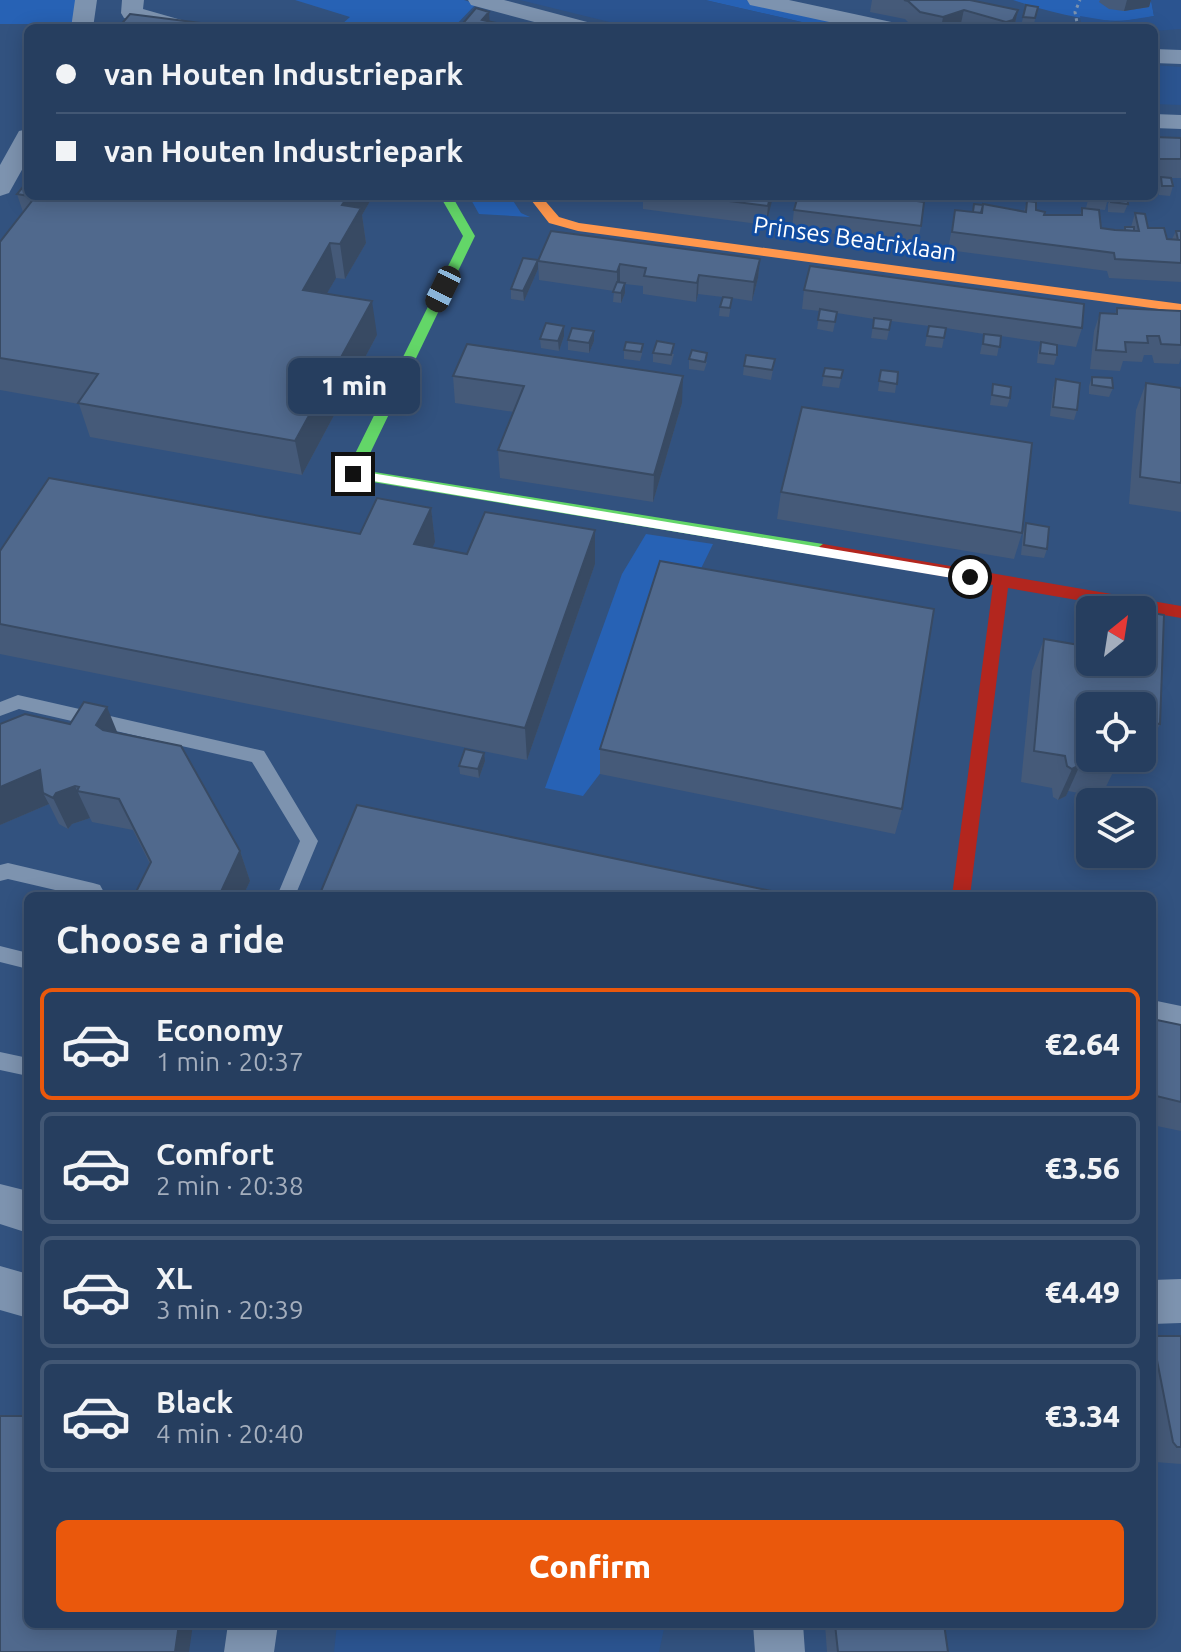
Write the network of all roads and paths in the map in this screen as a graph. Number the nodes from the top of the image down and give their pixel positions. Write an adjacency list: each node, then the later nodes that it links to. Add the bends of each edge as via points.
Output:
1 (86, 0): 6 (street)
2 (758, 0): 9 (street)
3 (1080, 0): 10 (path)
4 (487, 2): 8 (street)
5 (129, 14): 7 (street)
6 (83, 24)
7 (168, 24)
8 (562, 24)
9 (869, 24)
10 (1077, 24)
11 (1158, 56): 12 (street)
12 (1181, 57)
13 (1158, 121): 14 (street)
14 (1181, 122)
15 (16, 146): 16 (street)
16 (0, 188)
17 (448, 200): 20 (street, via 469,236 353,474)
18 (537, 200): 19 (street, Prinses Beatrixlaan, via 554,220 578,227)
19 (1181, 308)
20 (1001, 582): 21 (street); 26 (street)
21 (1181, 612)
22 (0, 709): 25 (lane, via 18,702 258,756 309,841)
23 (0, 873): 24 (lane)
24 (94, 892)
25 (288, 892)
26 (962, 892)
27 (0, 954): 28 (lane)
28 (24, 960)
29 (1156, 1019): 30 (street)
30 (1181, 1024)
31 (0, 1061): 32 (lane)
32 (24, 1066)
33 (0, 1204): 34 (street)
34 (24, 1211)
35 (0, 1288): 36 (street)
36 (24, 1295)
37 (1181, 1301): 38 (street)
38 (1156, 1302)
39 (252, 1628): 41 (street)
40 (778, 1628): 42 (street)
41 (249, 1652)
42 (780, 1652)

